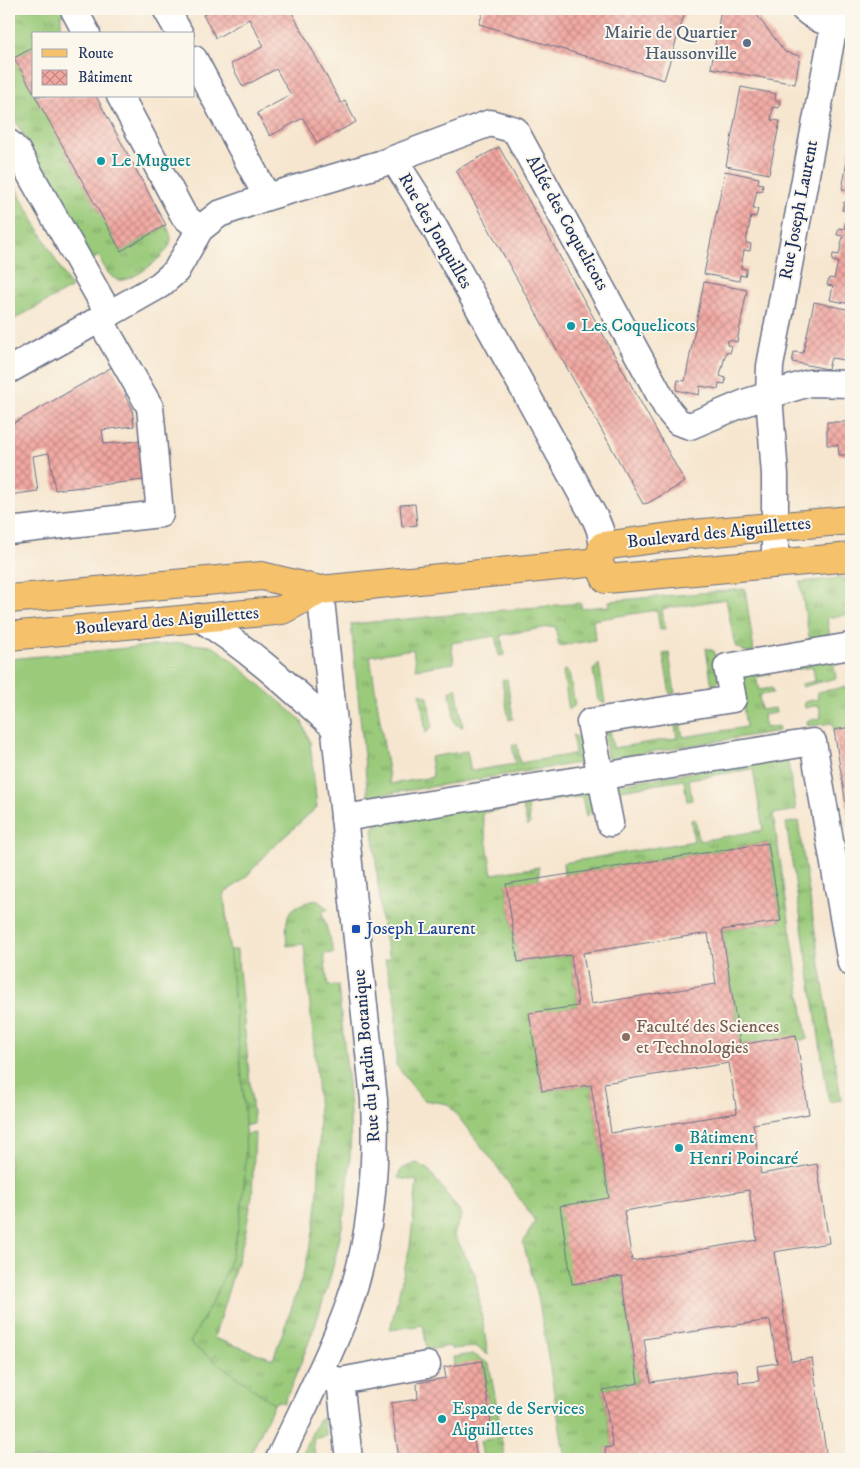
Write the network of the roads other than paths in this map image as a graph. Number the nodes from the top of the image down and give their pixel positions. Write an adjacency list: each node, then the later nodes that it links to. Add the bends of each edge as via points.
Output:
1 (166, 9): 6 (street)
2 (804, 9): 4 (street, via 813,17)
3 (74, 10): 5 (street)
4 (843, 25): 16 (street, Rue Joseph Laurent, via 770,366)
5 (86, 32)
6 (179, 32)
7 (195, 62): 11 (street)
8 (121, 98): 12 (street, via 184,216)
9 (9, 143): 13 (street)
10 (394, 160): 11 (street, Rue des Jonquilles); 16 (street, Allée des Coquelicots, via 490,123 515,130 668,410 678,422 690,426); 20 (street, Rue des Jonquilles, via 596,520 600,530)
11 (267, 196): 12 (street, Rue des Jonquilles, via 219,214)
12 (200, 229): 13 (street, Rue des Jonquilles, via 176,271 160,285)
13 (105, 317): 14 (street, Rue des Jonquilles); 19 (street, via 150,407 160,514)
14 (9, 370)
15 (851, 384): 16 (street, via 809,383)
16 (769, 395): 18 (street, Rue Joseph Laurent, via 775,475)
17 (851, 520): 18 (main road, Boulevard des Aiguillettes)
18 (774, 527): 20 (main road, Boulevard des Aiguillettes); 22 (street, Rue Joseph Laurent)
19 (9, 531)
20 (600, 554): 22 (main road, Boulevard des Aiguillettes, via 606,579); 23 (main road, Boulevard des Aiguillettes)
21 (851, 557): 22 (main road, Boulevard des Aiguillettes)
22 (775, 564)
23 (320, 590): 24 (main road, Boulevard des Aiguillettes, via 262,576); 25 (main road, Boulevard des Aiguillettes, via 282,610); 28 (street, Rue du Jardin Botanique)
24 (9, 599)
25 (198, 617): 26 (main road, Boulevard des Aiguillettes); 28 (street, via 268,667)
26 (9, 636)
27 (851, 646): 29 (street, via 727,667 732,699 590,722)
28 (334, 727): 30 (street, Rue du Jardin Botanique)
29 (601, 776): 30 (street); 31 (street); 32 (street, via 813,742)
30 (344, 818): 34 (street, Rue du Jardin Botanique, via 374,1100 375,1156 363,1254)
31 (610, 823)
32 (851, 963)
33 (428, 1364): 34 (street)
34 (329, 1378): 35 (street, Rue du Jardin Botanique); 36 (street)
35 (279, 1459)
36 (349, 1459)

